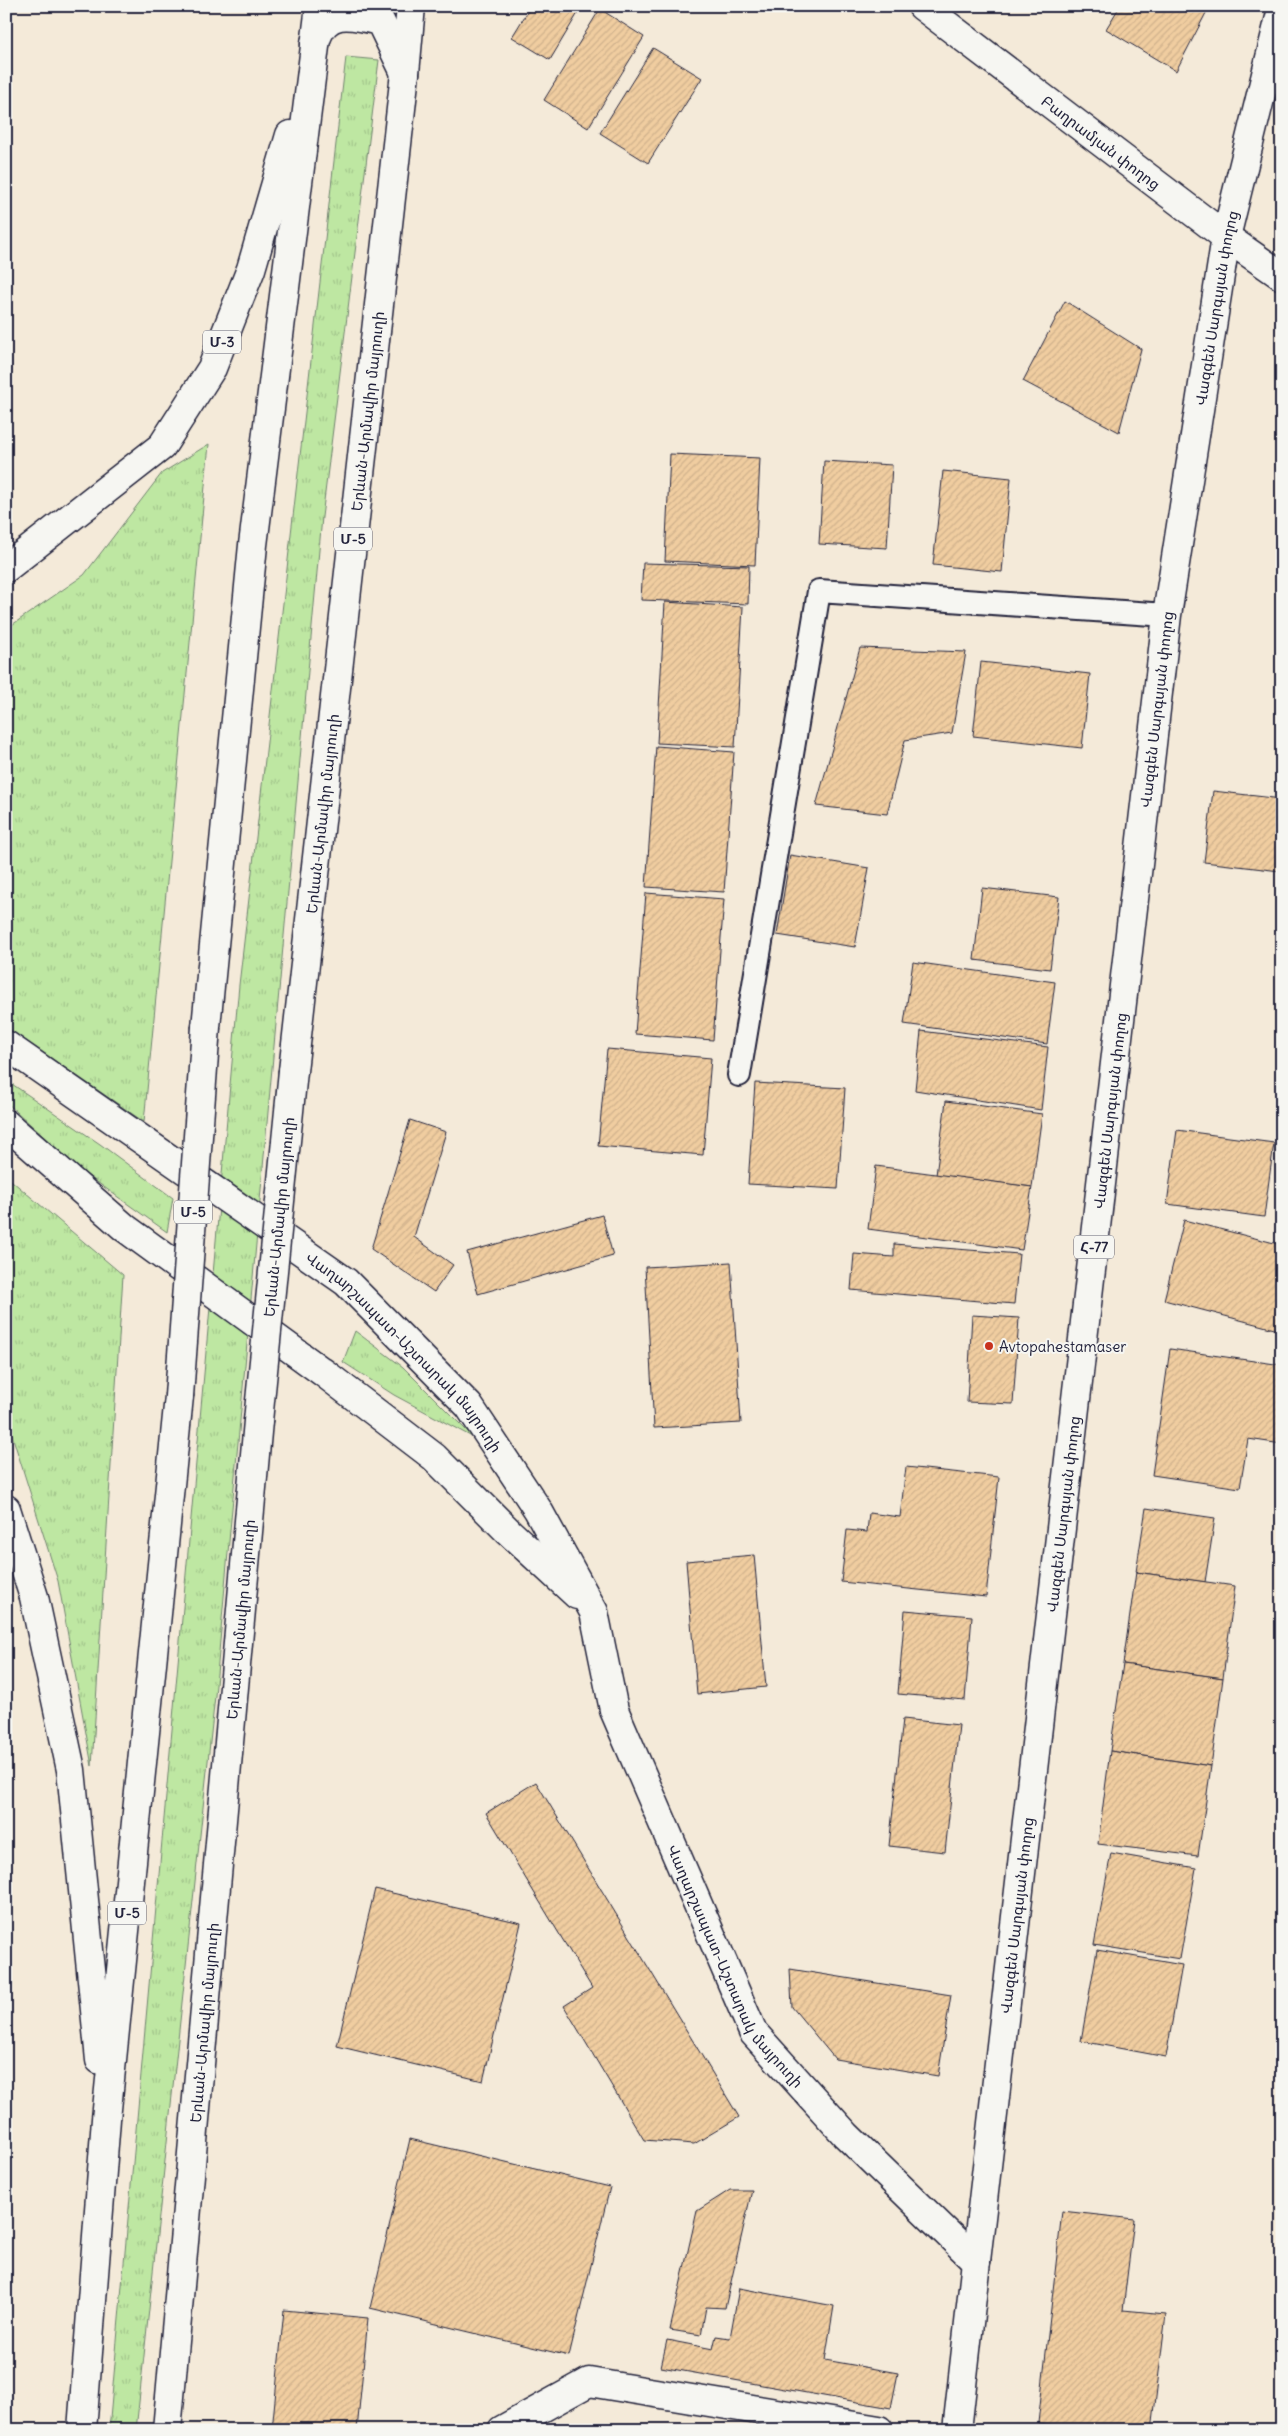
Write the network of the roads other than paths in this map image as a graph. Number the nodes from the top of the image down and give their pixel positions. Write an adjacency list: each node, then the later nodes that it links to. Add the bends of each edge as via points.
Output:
1 (320, 6): 5 (main road, Մ-5)
2 (411, 6): 6 (main road, Երևան-Արմավիր մայրուղի / Մ-5)
3 (922, 6): 7 (main road, Բաղրամյան փողոց)
4 (1282, 9): 7 (main road, Վազգեն Սարգսյան փողոց / Հ-77)
5 (316, 39): 6 (main road, via 325,22 337,16 358,16 380,22); 9 (main road, Մ-3, via 267,220 212,368 162,446); 16 (main road, Մ-5, bridge, via 254,545 206,1027 179,1396)
6 (406, 73): 19 (main road, Երևան-Արմավիր մայրուղի / Մ-5, bridge, via 293,1071)
7 (1226, 236): 8 (main road, Բաղրամյան փողոց); 10 (main road, Վազգեն Սարգսյան փողոց / Հ-77)
8 (1282, 276)
9 (6, 568)
10 (1167, 615): 12 (lane, via 819,591); 17 (main road, Վազգեն Սարգսյան փողոց / Հ-77)
11 (6, 1044): 15 (main road, Վաղարշապատ-Աշտարակ մայրուղի, via 346,1282 469,1406 538,1510)
12 (739, 1075)
13 (6, 1124): 15 (main road, via 125,1228 324,1372 434,1458)
14 (6, 1509): 16 (main road, via 34,1597 71,1770)
15 (594, 1612): 17 (main road, Վաղարշապատ-Աշտարակ մայրուղի, via 614,1710 753,2032 846,2135)
16 (106, 2119): 18 (main road, Մ-5)
17 (976, 2260): 22 (main road, Վազգեն Սարգսյան փողոց / Հ-77)
18 (82, 2430)
19 (167, 2430)
20 (502, 2430): 21 (main road, via 589,2382)
21 (879, 2430)
22 (957, 2430)

